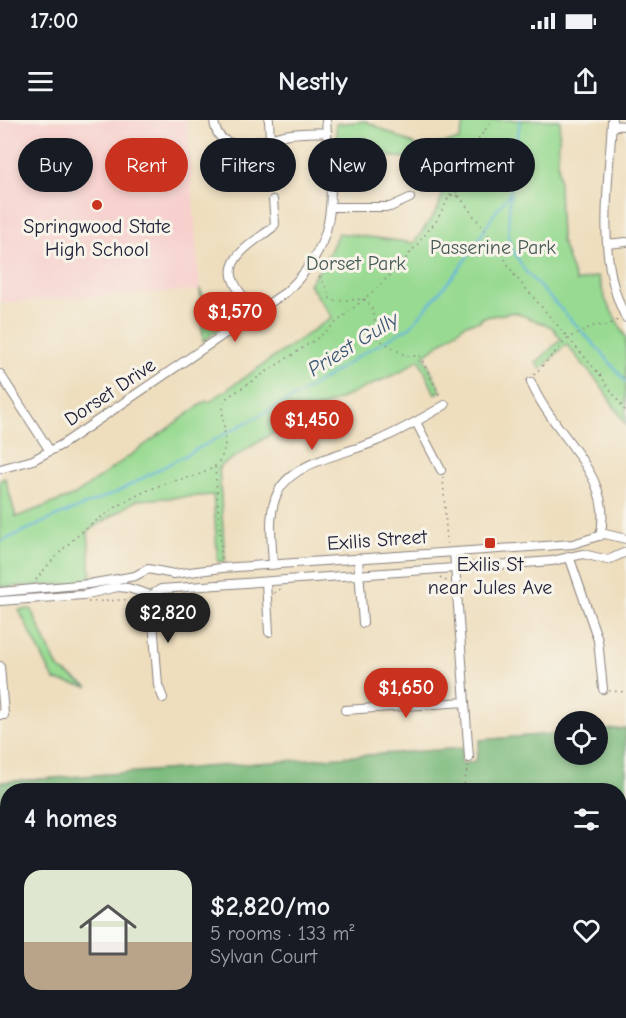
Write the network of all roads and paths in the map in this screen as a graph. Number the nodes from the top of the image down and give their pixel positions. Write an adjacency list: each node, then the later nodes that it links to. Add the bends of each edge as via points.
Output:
1 (214, 120): 8 (street)
2 (269, 120): 9 (street)
3 (326, 120): 7 (street, Dorset Drive)
4 (492, 120): 11 (path)
5 (612, 122): 6 (street); 20 (street)
6 (626, 126)
7 (327, 132): 10 (street); 18 (street, Dorset Drive)
8 (223, 138)
9 (270, 138)
10 (273, 138)
11 (478, 138)
12 (451, 192): 14 (path)
13 (457, 192): 15 (path)
14 (450, 195): 15 (path); 22 (path, via 424,237)
15 (459, 196): 25 (path, via 515,276)
16 (410, 198): 18 (street, via 390,207)
17 (273, 200): 23 (street, via 275,224 237,256 232,267 233,281)
18 (331, 207): 21 (street, Dorset Drive, via 323,245)
19 (626, 242): 20 (street)
20 (607, 244): 24 (street, via 609,269)
21 (311, 266): 22 (path, via 330,299); 23 (street, Dorset Drive, via 286,292)
22 (364, 299): 28 (path, via 375,314 378,339 406,356 420,356); 32 (path, via 318,338 225,399 226,440)
23 (255, 314): 31 (street, Dorset Drive)
24 (625, 317): 25 (path)
25 (568, 337): 27 (path, via 534,372); 29 (path)
26 (0, 374): 31 (street)
27 (531, 382): 35 (street, via 537,398 594,479)
28 (445, 405): 30 (street)
29 (626, 412)
30 (416, 422): 34 (street); 44 (street, via 291,475 278,491 272,510)
31 (50, 451): 33 (street, Dorset Drive)
32 (215, 466): 45 (path); 51 (path, via 133,496 67,545)
33 (0, 469)
34 (441, 470): 39 (path)
35 (603, 520): 36 (street); 38 (street)
36 (612, 536): 37 (street, Exilis Street); 38 (street, Exilis Street); 42 (street, via 619,549)
37 (626, 539)
38 (596, 545): 39 (street, Exilis Street); 41 (street, Exilis Street, via 584,554); 42 (street, Exilis Street, via 608,560)
39 (451, 552): 43 (street, Exilis Street); 46 (street)
40 (626, 552): 42 (street, Exilis Street)
41 (569, 556): 46 (street, Exilis Street, via 552,561); 59 (street, via 598,640)
42 (616, 556)
43 (358, 558): 44 (street, Exilis Street); 49 (street)
44 (273, 565): 45 (street, Exilis Street)
45 (222, 568): 47 (street, Exilis Street)
46 (455, 568): 49 (street, Exilis Street); 62 (street)
47 (159, 572): 48 (street, Exilis Street, via 152,569); 52 (street, via 163,578)
48 (142, 573): 51 (street, Exilis Street, via 89,584); 54 (street, via 138,580)
49 (359, 576): 50 (street, Exilis Street); 56 (street)
50 (266, 583): 52 (street, Exilis Street); 57 (street)
51 (32, 589): 53 (street, Exilis Street)
52 (161, 589): 54 (street, Exilis Street)
53 (0, 592)
54 (147, 593): 55 (street, via 117,587 83,595); 61 (street)
55 (0, 601)
56 (363, 624)
57 (269, 632)
58 (0, 666): 64 (street, via 4,715)
59 (603, 689): 60 (path)
60 (626, 692)
61 (163, 698)
62 (465, 702): 63 (street); 65 (street)
63 (345, 710)
64 (0, 715)
65 (469, 758): 66 (path)
66 (464, 783)

